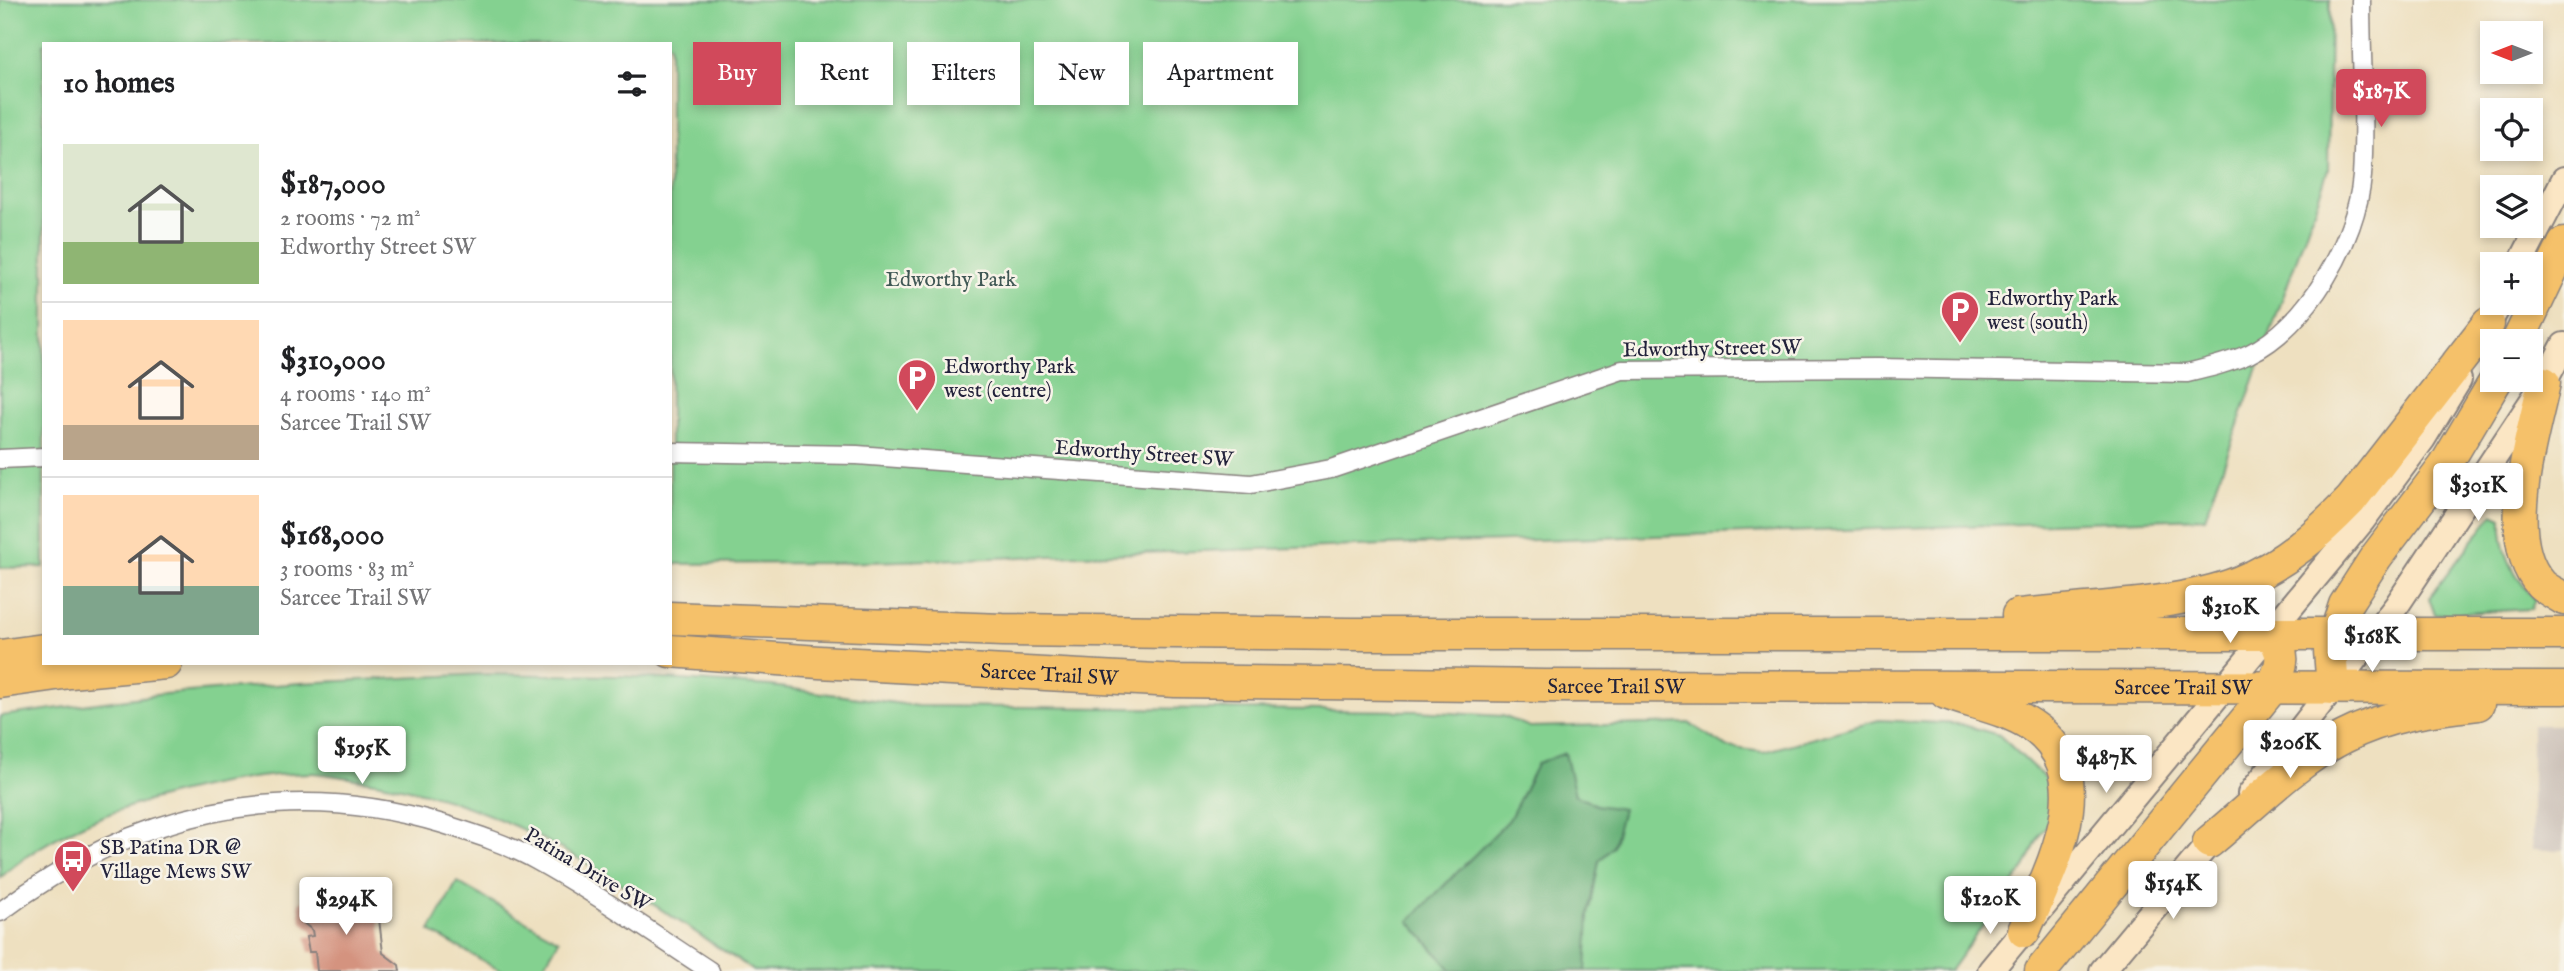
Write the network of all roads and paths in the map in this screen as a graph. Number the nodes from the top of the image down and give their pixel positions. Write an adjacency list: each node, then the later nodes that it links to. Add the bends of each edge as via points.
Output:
1 (2361, 0): 11 (street, Edworthy Street SW, via 2362,178 2342,250 2300,314 2251,353 2219,365 2187,373 1622,370 1331,469 1251,484 870,456)
2 (2564, 179): 4 (main road)
3 (2564, 244): 7 (highway)
4 (2526, 252)
5 (2493, 315): 16 (highway, via 2351,500 2299,548 2243,581 2183,597 2016,616)
6 (2493, 315): 17 (main road, via 2423,439)
7 (2524, 329)
8 (2564, 345): 9 (main road)
9 (2544, 383): 14 (highway, via 2524,475 2523,546 2540,583); 19 (main road, via 2397,605)
10 (2489, 392): 18 (highway, via 2445,466 2344,605)
11 (672, 452)
12 (42, 457): 13 (street)
13 (0, 458)
14 (2564, 598)
15 (672, 618): 16 (highway, Sarcee Trail SW, via 1352,634)
16 (1933, 632): 17 (highway, Sarcee Trail SW)
17 (2271, 634): 18 (highway, Sarcee Trail SW); 27 (main road); 28 (highway, via 2281,647 2281,665)
18 (2334, 634): 19 (highway, Sarcee Trail SW); 29 (highway, via 2330,651)
19 (2373, 634): 20 (highway, Sarcee Trail SW); 29 (main road)
20 (2564, 634)
21 (42, 650): 23 (highway)
22 (672, 651): 26 (highway, Sarcee Trail SW, via 1175,681)
23 (0, 656)
24 (145, 665): 25 (highway)
25 (0, 682)
26 (1925, 686): 27 (highway, Sarcee Trail SW); 33 (highway, via 2030,724 2051,742 2060,759 2068,817)
27 (2223, 687): 28 (highway, Sarcee Trail SW); 33 (main road)
28 (2272, 688): 29 (highway, Sarcee Trail SW); 36 (highway)
29 (2333, 688): 30 (highway, Sarcee Trail SW); 31 (main road)
30 (2559, 688): 31 (highway, via 2532,698 2399,715 2343,737 2314,755)
31 (2209, 842): 37 (main road)
32 (0, 912): 34 (street, Patina Drive SW, via 69,864 181,819 279,803 349,804 480,835 535,860)
33 (2024, 931): 35 (main road)
34 (710, 971)
35 (1990, 971)
36 (2041, 971)
37 (2102, 971)

